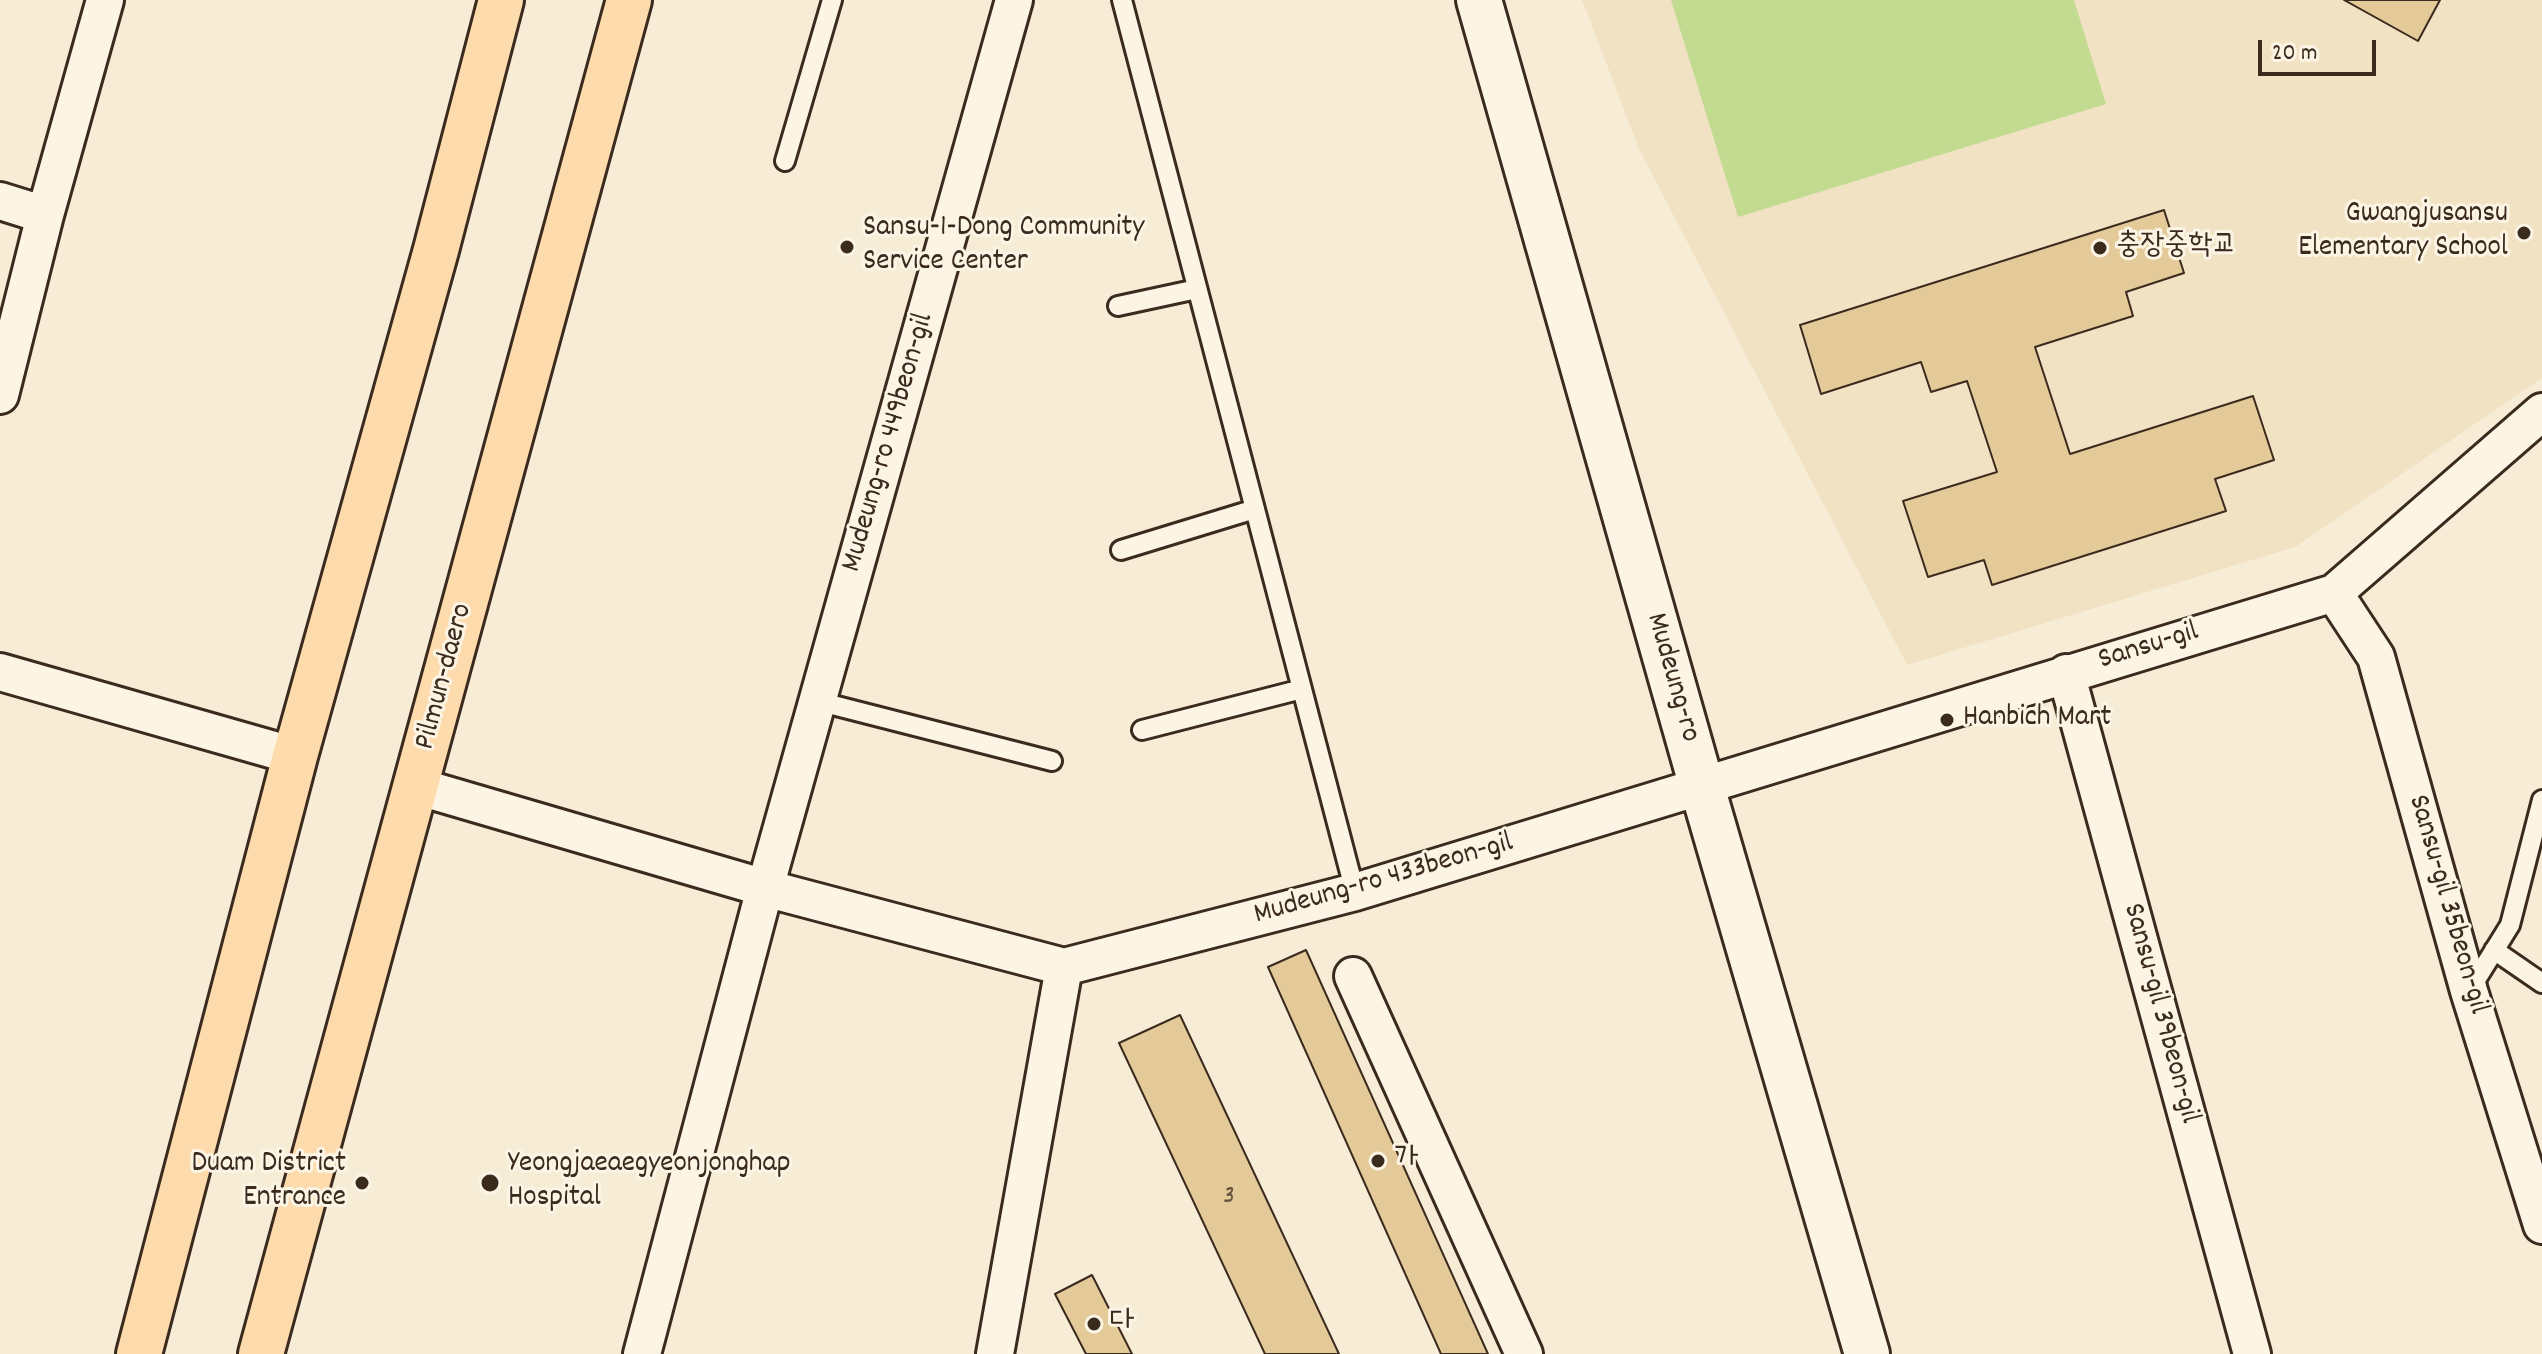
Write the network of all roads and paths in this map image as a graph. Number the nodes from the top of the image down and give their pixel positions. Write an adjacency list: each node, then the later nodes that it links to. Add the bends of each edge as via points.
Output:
1 (105, 0): 10 (street)
2 (501, 0): 23 (main road)
3 (629, 0): 25 (main road, Pilmun-daero)
4 (832, 0): 8 (lane)
5 (1014, 0): 21 (street, Mudeung-ro 449beon-gil)
6 (1122, 0): 11 (lane)
7 (1479, 0): 26 (street, Mudeung-ro)
8 (785, 161)
9 (0, 201): 10 (street)
10 (45, 215): 13 (street)
11 (1197, 289): 12 (lane); 15 (lane)
12 (1118, 306)
13 (0, 395)
14 (2542, 412): 17 (street, Sansu-gil)
15 (1255, 509): 16 (lane); 20 (lane)
16 (1121, 550)
17 (2334, 593): 19 (street, Sansu-gil); 34 (street, Sansu-gil 35beon-gil, via 2376,657)
18 (0, 672): 23 (street)
19 (2066, 673): 26 (street, Sansu-gil); 42 (street, Sansu-gil 39beon-gil)
20 (1302, 689): 22 (lane); 29 (lane)
21 (817, 701): 24 (lane); 28 (street, Mudeung-ro 449beon-gil)
22 (1142, 730)
23 (295, 756): 36 (main road)
24 (1052, 761)
25 (416, 786): 28 (street); 37 (main road, Pilmun-daero)
26 (1702, 787): 29 (street, Mudeung-ro 433beon-gil); 41 (street, Mudeung-ro)
27 (2542, 800): 30 (lane, via 2510,925)
28 (765, 888): 31 (street, Mudeung-ro 433beon-gil); 38 (street, Mudeung-ro 449beon-gil)
29 (1355, 892): 31 (street, Mudeung-ro 433beon-gil)
30 (2494, 950): 33 (lane); 34 (lane)
31 (1064, 967): 39 (street)
32 (1353, 976): 40 (street)
33 (2542, 983)
34 (2469, 991): 35 (street, Sansu-gil 35beon-gil)
35 (2542, 1225)
36 (139, 1354)
37 (261, 1354)
38 (642, 1354)
39 (995, 1354)
40 (1524, 1354)
41 (1867, 1354)
42 (2252, 1354)

